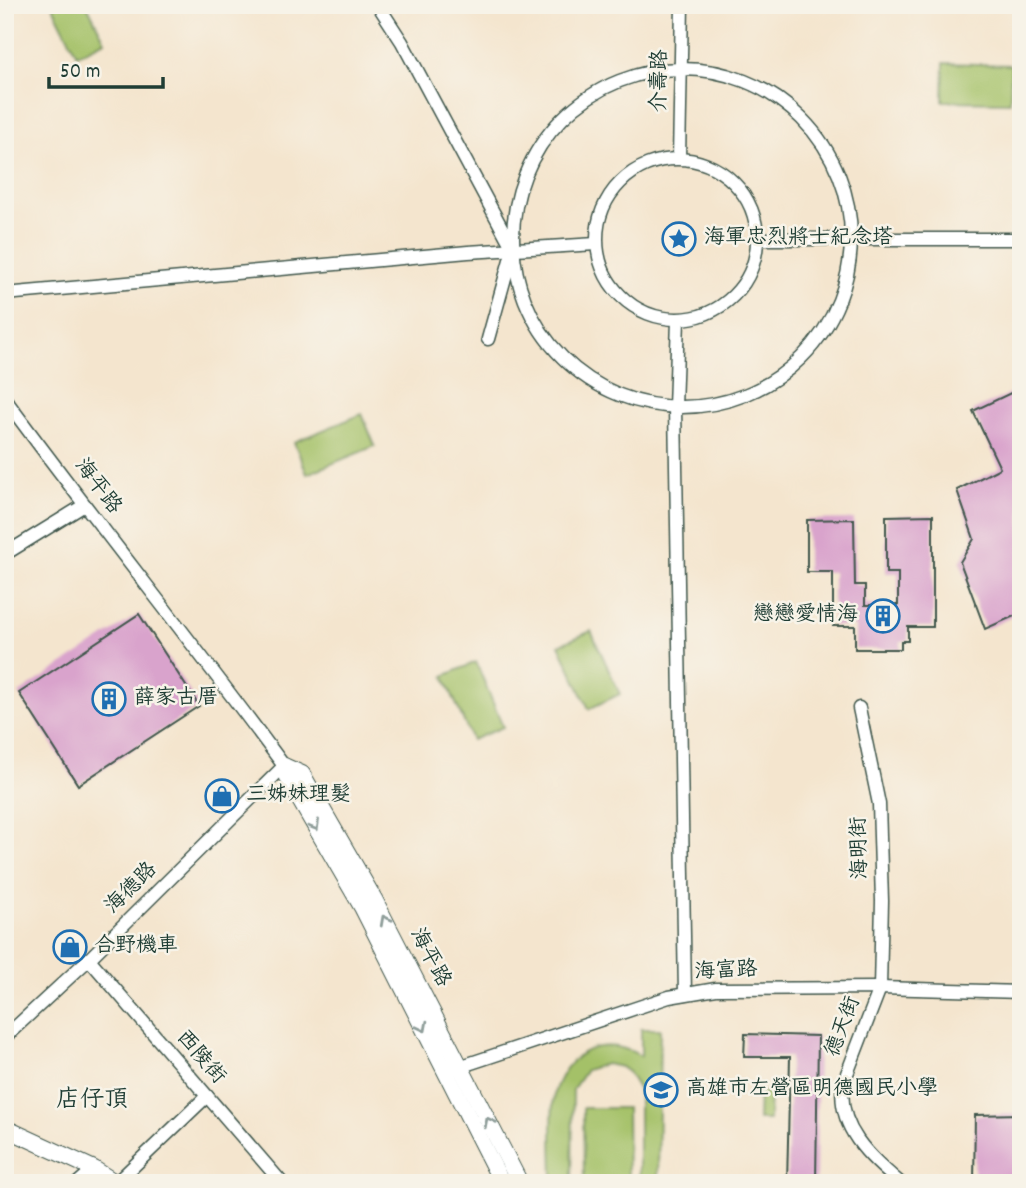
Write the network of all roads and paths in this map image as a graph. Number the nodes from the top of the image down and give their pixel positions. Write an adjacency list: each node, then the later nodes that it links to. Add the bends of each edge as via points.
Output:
1 (378, 5): 9 (street)
2 (681, 5): 3 (street, 介壽路)
3 (681, 68): 4 (street, 介壽路); 7 (street, via 739,78 791,108 829,154 841,181); 9 (street, via 642,72 605,86 572,108 546,137 526,172 515,210)
4 (679, 158): 5 (street, via 709,165 735,182 755,218); 8 (street, via 641,166 625,177 603,208)
5 (758, 239): 7 (street); 11 (street, via 754,264 743,287 703,316)
6 (1021, 239): 7 (street)
7 (851, 241): 14 (street, via 839,299 826,326 801,357 761,387 734,399)
8 (596, 244): 9 (street); 11 (street, via 602,269 614,290 654,317)
9 (513, 249): 10 (street); 12 (street); 14 (street, via 519,284 533,317 552,346 577,371 607,390 640,402)
10 (5, 293)
11 (678, 320): 14 (street)
12 (488, 339)
13 (5, 399): 15 (street, 海平路)
14 (675, 407): 22 (street)
15 (83, 506): 16 (street); 18 (street, 海平路)
16 (5, 554)
17 (859, 708): 20 (street, 海明街, via 879,804)
18 (284, 766): 19 (street, 海德路); 24 (street, 海平路, via 302,774 374,899)
19 (89, 959): 23 (street, 海德路); 25 (street, 西陵街)
20 (880, 988): 21 (street, 海富路); 22 (street, 海富路, via 716,989); 33 (street, 德天街, via 841,1097 849,1128)
21 (1021, 992)
22 (685, 994): 24 (street, 海富路)
23 (5, 1037)
24 (453, 1068): 31 (street, 海平路); 32 (street, 海平路, one-way to 24)
25 (207, 1096): 29 (street); 30 (street, 西陵街)
26 (5, 1128): 27 (street)
27 (94, 1169): 28 (street); 29 (street)
28 (78, 1183)
29 (116, 1183)
30 (282, 1183)
31 (502, 1183)
32 (520, 1183)
33 (900, 1183)

